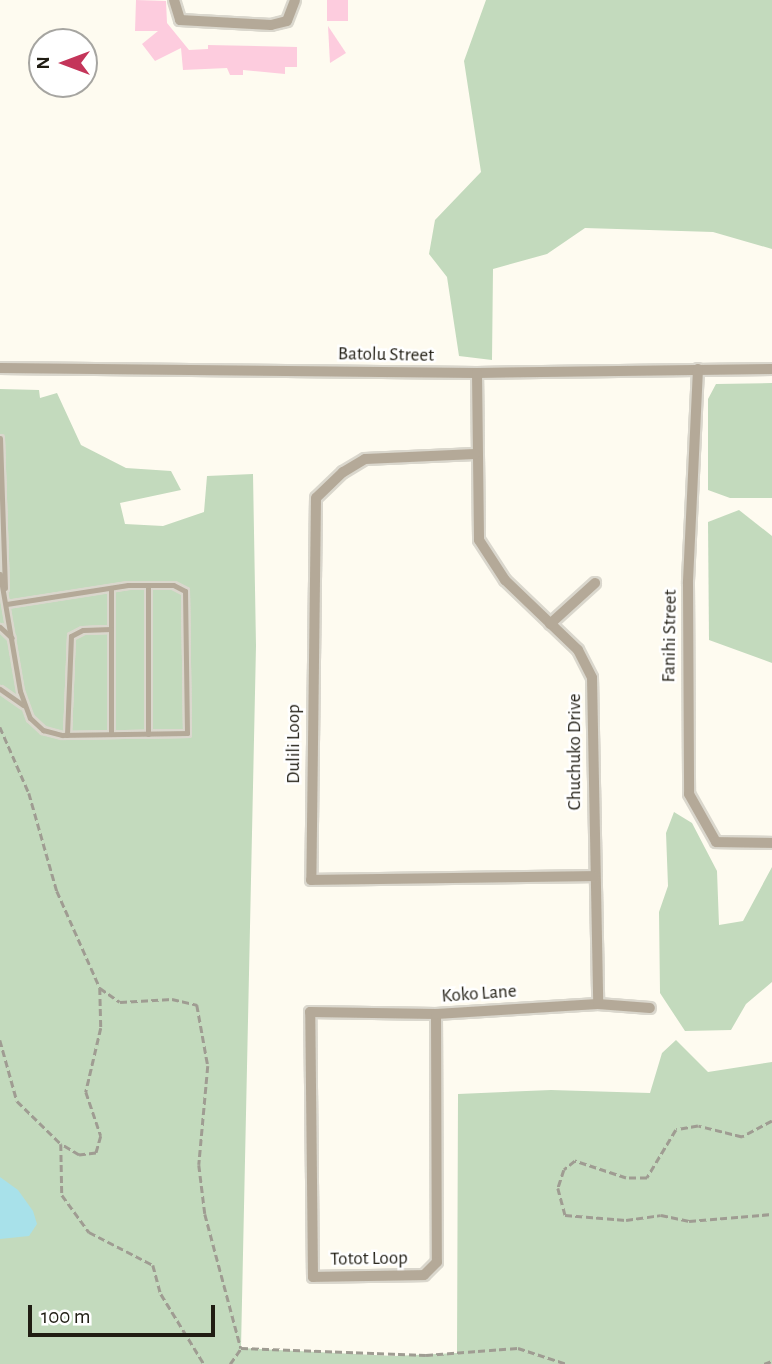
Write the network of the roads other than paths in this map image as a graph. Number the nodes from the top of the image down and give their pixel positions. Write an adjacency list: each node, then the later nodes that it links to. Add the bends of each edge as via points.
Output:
1 (174, 0): 2 (street, via 180,20 259,25 287,21)
2 (295, 0)
3 (4, 368): 6 (street, Batolu Street); 7 (lane)
4 (698, 369): 5 (street, Batolu Street); 6 (street, Batolu Street); 26 (street, Fanihi Street, via 688,584 689,794 716,842)
5 (772, 369)
6 (477, 373): 9 (street, Chuchuko Drive)
7 (0, 378)
8 (0, 438): 10 (lane)
9 (475, 454): 17 (street, Chuchuko Drive, via 479,540 505,580); 27 (street, Dulili Loop, via 365,459 343,472 316,498 311,880)
10 (1, 462): 15 (lane)
11 (0, 574): 16 (lane)
12 (595, 583): 17 (street)
13 (148, 585): 14 (lane); 25 (lane); 25 (lane, via 173,585 185,591 187,733)
14 (111, 588): 15 (lane); 19 (lane)
15 (6, 604): 16 (lane)
16 (6, 612): 20 (lane)
17 (550, 624): 27 (street, Chuchuko Drive, via 578,650 592,678)
18 (0, 627): 20 (lane)
19 (111, 629): 23 (lane, via 83,630 71,636); 24 (lane)
20 (12, 638): 22 (lane)
21 (0, 689): 22 (lane)
22 (25, 707): 23 (lane, via 43,730)
23 (68, 734): 24 (lane)
24 (111, 734): 25 (lane)
25 (148, 734)
26 (772, 843)
27 (595, 876): 28 (street, Chuchuko Drive)
28 (598, 1004): 29 (street, Koko Lane); 31 (street, Koko Lane)
29 (650, 1008)
30 (310, 1012): 31 (street, Koko Lane); 31 (street, Totot Loop, via 313,1277 424,1275 437,1262)
31 (436, 1014)

